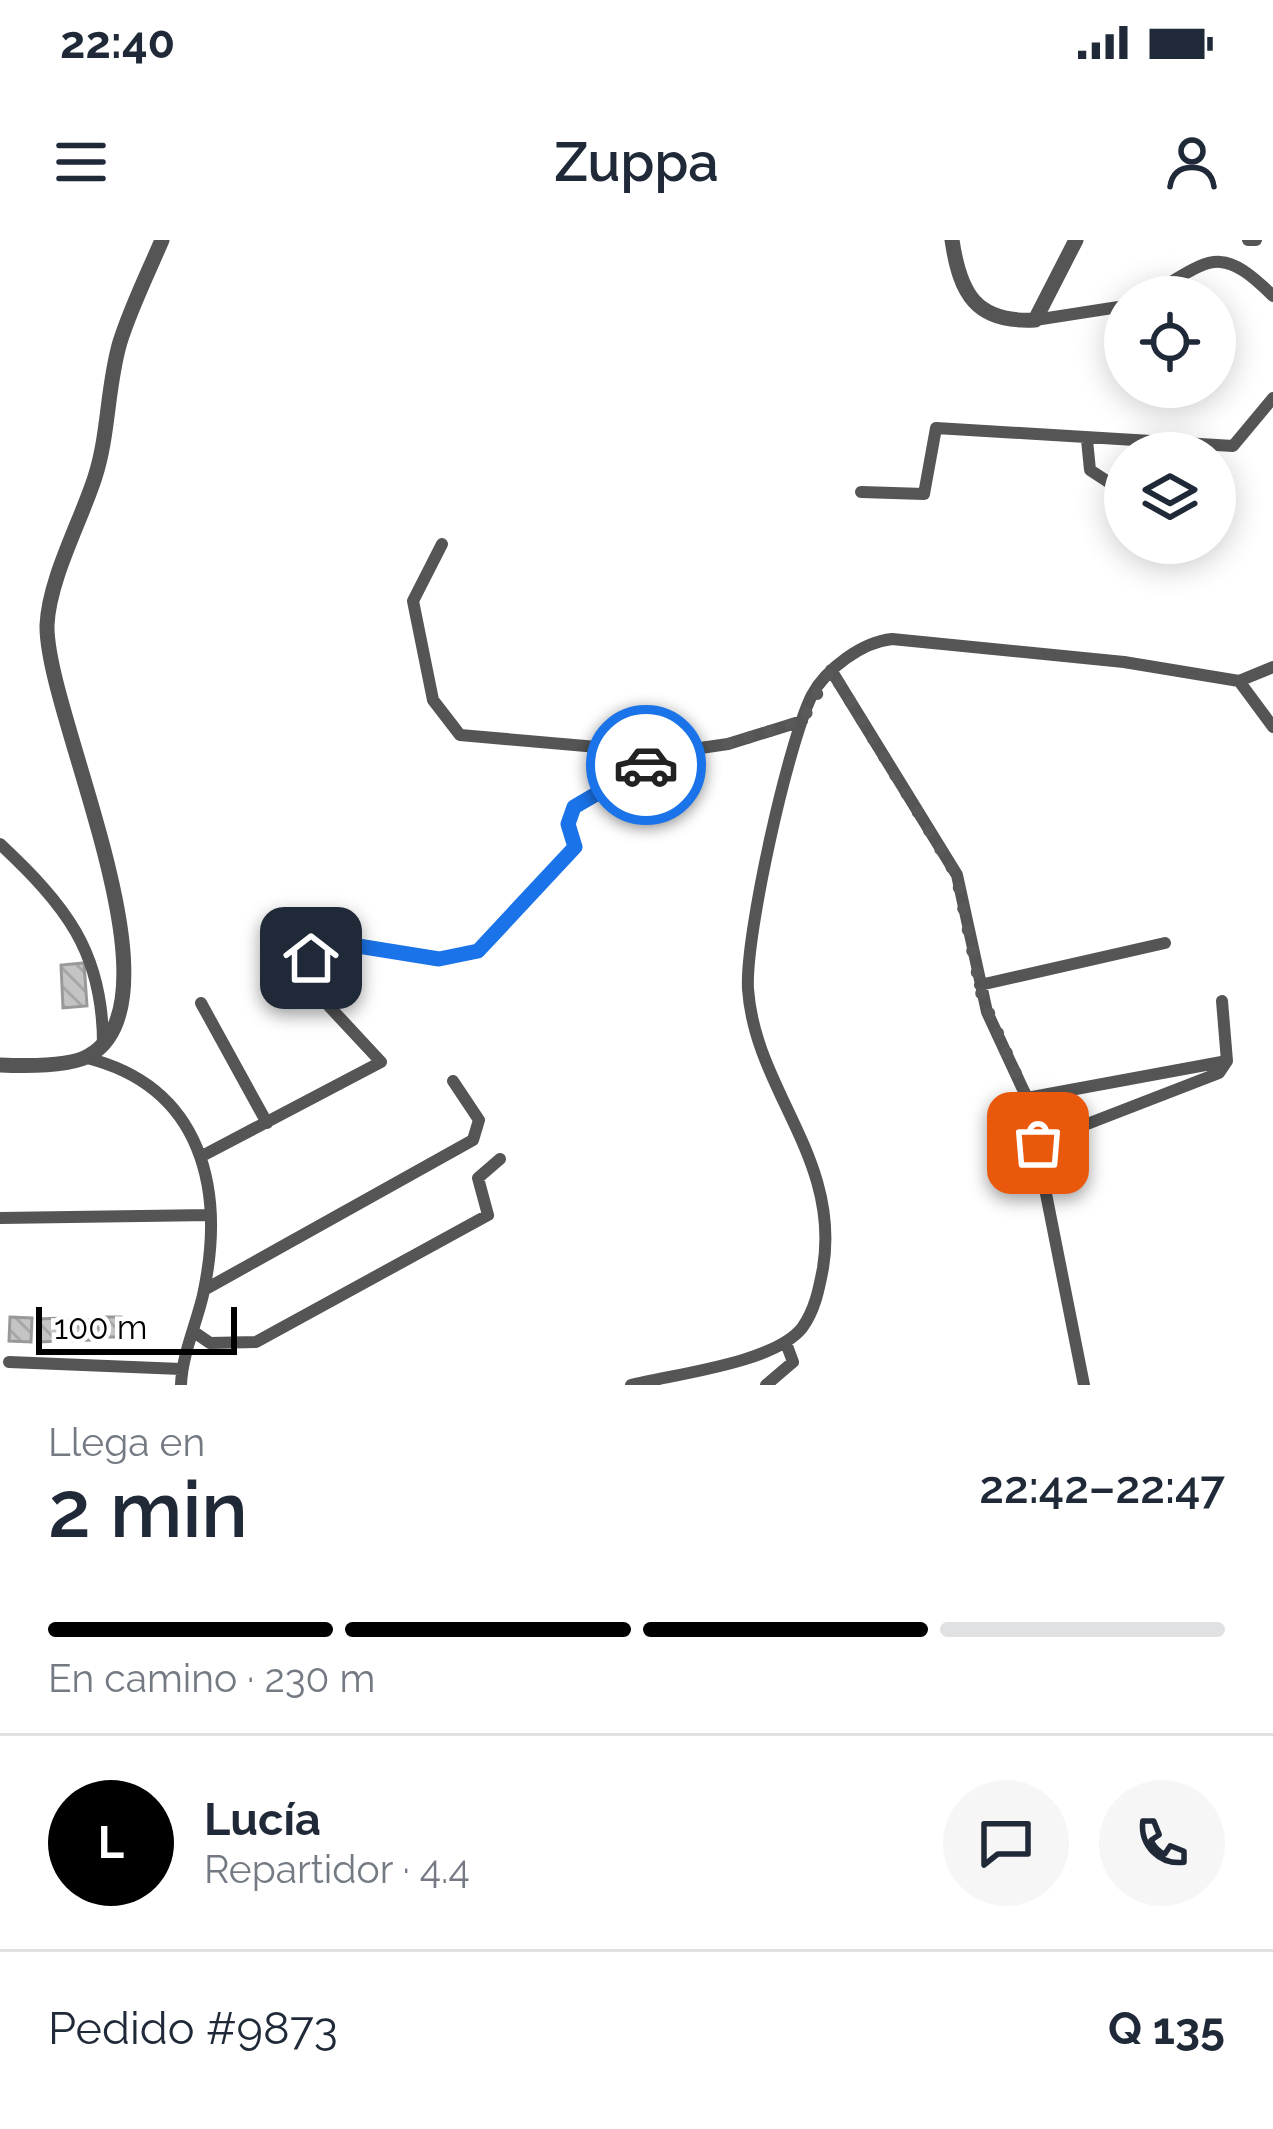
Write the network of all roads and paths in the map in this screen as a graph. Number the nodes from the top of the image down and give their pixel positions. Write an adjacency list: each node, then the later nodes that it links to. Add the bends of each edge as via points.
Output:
1 (162, 240): 24 (street, via 121,341 98,470 52,590 47,626 64,721 116,885 121,992)
2 (952, 240): 7 (street, via 959,281 976,308 1001,320)
3 (1076, 240): 7 (street)
4 (1171, 276): 5 (street, via 1203,250 1223,250 1247,259)
5 (1273, 296)
6 (1104, 309): 7 (street)
7 (1035, 320)
8 (1273, 398): 9 (street, via 1233,446)
9 (1087, 440): 10 (street, via 1090,470); 11 (street, via 936,428 924,494)
10 (1104, 478)
11 (861, 492)
12 (442, 544): 18 (street, via 413,602 433,700 460,734)
13 (1273, 667): 15 (street)
14 (831, 670): 15 (street, via 892,639); 16 (street); 21 (street, via 956,875)
15 (1239, 681): 17 (street)
16 (802, 721): 18 (street); 40 (street, via 754,926 748,987 770,1067 815,1164 825,1224 812,1311)
17 (1273, 727)
18 (666, 753): 32 (street, via 574,807 568,824 575,847 478,951 439,959 317,944 313,971 327,1004 381,1062)
19 (0, 844): 24 (street, via 53,896 96,967)
20 (1165, 943): 21 (street)
21 (980, 985): 31 (street)
22 (1222, 1001): 26 (street)
23 (201, 1003): 32 (street)
24 (103, 1045): 25 (street)
25 (88, 1058): 27 (street); 34 (street, via 139,1076 166,1096)
26 (1227, 1061): 28 (street); 30 (street)
27 (0, 1064)
28 (1186, 1068): 30 (street); 31 (street)
29 (453, 1081): 38 (street, via 479,1120 473,1140)
30 (1190, 1088): 33 (street)
31 (1027, 1098): 33 (street)
32 (267, 1123): 34 (street)
33 (1038, 1143): 46 (street)
34 (202, 1156): 36 (street)
35 (500, 1159): 39 (street, via 478,1178 488,1215 256,1342 210,1343)
36 (211, 1215): 37 (street); 38 (street)
37 (0, 1218)
38 (204, 1290): 39 (street)
39 (194, 1332): 42 (street)
40 (786, 1343): 44 (street); 45 (street, via 793,1362)
41 (9, 1361): 42 (street)
42 (182, 1369): 43 (street)
43 (181, 1385)
44 (631, 1385)
45 (766, 1385)
46 (1084, 1385)

